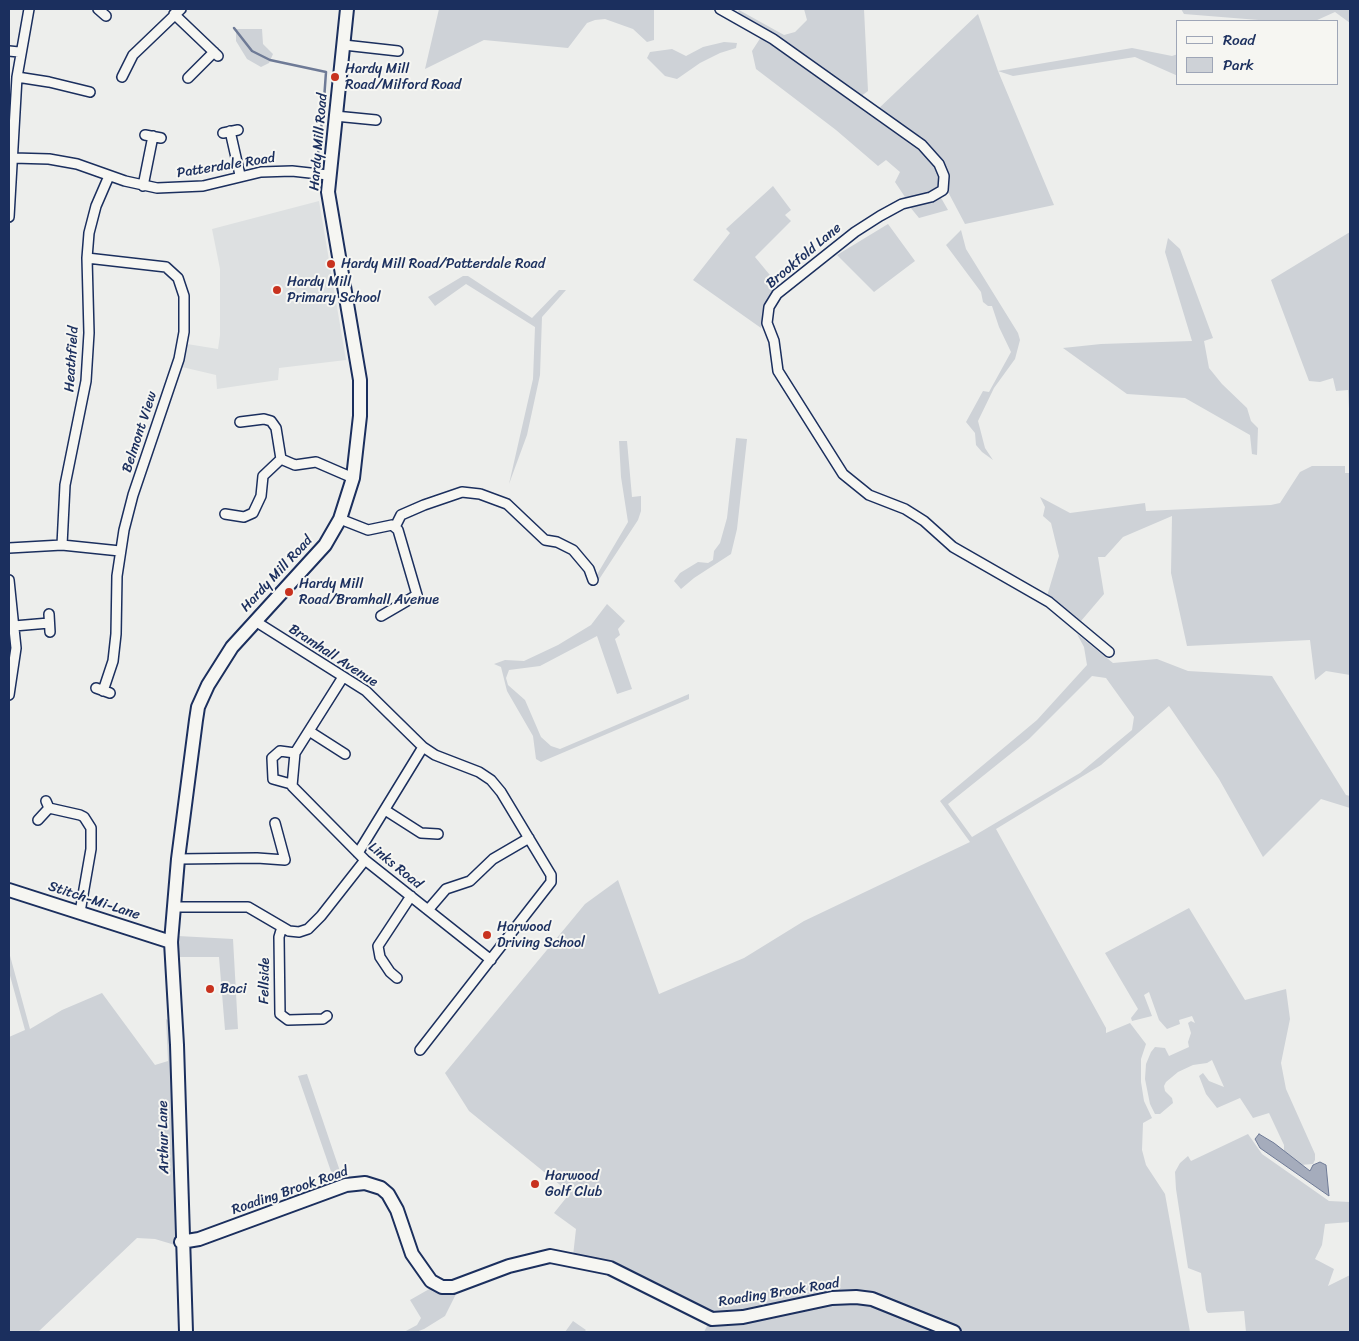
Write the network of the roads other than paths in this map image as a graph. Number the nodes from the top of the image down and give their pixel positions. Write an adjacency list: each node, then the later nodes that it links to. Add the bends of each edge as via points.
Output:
1 (28, 9): 10 (street)
2 (98, 9): 6 (street)
3 (347, 9): 7 (main road, Hardy Mill Road)
4 (720, 9): 41 (street, Brookfold Lane, via 773,39 922,145 944,176 943,190 938,194 902,204 880,216 777,294 769,307 767,323 774,341 778,371 843,474 869,495 905,509 953,547 1049,602)
5 (178, 11): 12 (street, via 133,54 131,65); 13 (street, via 216,54)
6 (107, 16)
7 (344, 45): 9 (street); 15 (main road, Hardy Mill Road)
8 (9, 51): 10 (street)
9 (398, 51)
10 (20, 52): 11 (street)
11 (17, 77): 14 (street, via 49,82 89,95); 19 (street)
12 (122, 78)
13 (188, 78)
14 (91, 82)
15 (335, 116): 16 (street); 21 (main road, Hardy Mill Road)
16 (376, 120)
17 (230, 131): 20 (street)
18 (153, 136): 23 (street)
19 (12, 158): 22 (street, Patterdale Road, via 69,163); 24 (street)
20 (240, 175): 21 (street, Patterdale Road, via 277,171); 23 (street, Patterdale Road, via 189,188)
21 (328, 175): 28 (main road, Hardy Mill Road, via 332,230 360,380 360,416)
22 (110, 176): 23 (street, Patterdale Road); 25 (street, Heathfield, via 92,220)
23 (143, 186)
24 (9, 217)
25 (87, 258): 32 (street, Heathfield, via 89,333 86,381 65,485); 34 (street, Belmont View, via 166,267 178,278 184,296 184,332 179,359 133,495)
26 (240, 422): 27 (street, via 252,424 268,419 274,425)
27 (281, 459): 28 (street, via 296,465 316,462); 29 (street, via 263,476 256,510 250,515)
28 (353, 478): 30 (main road, Hardy Mill Road)
29 (225, 514)
30 (340, 519): 31 (street, via 368,530); 38 (main road, Hardy Mill Road, via 308,566)
31 (395, 526): 36 (street, via 401,515 424,504 462,492 480,494 507,504 545,540 573,550 589,569); 37 (street, via 417,595)
32 (62, 545): 33 (street); 34 (street)
33 (9, 548)
34 (120, 551): 43 (street, Belmont View, via 116,642)
35 (9, 580): 40 (street)
36 (593, 580)
37 (381, 616)
38 (254, 621): 42 (street, Bramhall Avenue); 56 (main road, Hardy Mill Road, via 214,672 198,706)
39 (49, 623): 40 (street)
40 (14, 626): 44 (street, via 15,660)
41 (1109, 652)
42 (343, 677): 45 (street); 46 (street, Bramhall Avenue, via 374,699)
43 (103, 691)
44 (9, 695)
45 (309, 731): 47 (street); 48 (street)
46 (423, 747): 50 (street); 54 (street, Bramhall Avenue, via 485,776 501,792)
47 (295, 753): 49 (street); 49 (street, Links Road, via 280,751 272,758 274,779)
48 (342, 754)
49 (292, 784): 55 (street, Links Road)
50 (384, 810): 53 (street, via 421,833); 55 (street)
51 (38, 820): 62 (street, via 48,804 89,817 90,849)
52 (275, 822): 56 (street, via 285,860)
53 (439, 834)
54 (529, 838): 61 (street, via 493,859 470,881 446,889); 65 (street, Bramhall Avenue, via 550,872 551,882)
55 (358, 853): 57 (street, Links Road)
56 (178, 859): 60 (main road, Hardy Mill Road)
57 (365, 860): 59 (street, Links Road); 63 (street, via 331,906 308,929 294,932)
58 (9, 890): 62 (main road, Stitch-Mi-Lane)
59 (411, 896): 61 (street, Links Road); 66 (street, via 378,946 380,956)
60 (174, 908): 63 (street, via 248,907); 64 (main road, Hardy Mill Road)
61 (428, 910): 65 (street, Links Road)
62 (80, 912): 64 (main road, Stitch-Mi-Lane)
63 (282, 927): 67 (street, Fellside, via 279,937 280,1014 288,1020 323,1019)
64 (171, 942): 69 (main road, Arthur Lane, via 177,1045)
65 (491, 960): 68 (street, Bramhall Avenue)
66 (398, 978)
67 (327, 1016)
68 (420, 1050)
69 (181, 1242): 70 (main road, Arthur Lane); 71 (main road, Roading Brook Road, via 199,1239 346,1186 365,1183 388,1194 412,1254 431,1281 442,1287 453,1287 509,1266 550,1256 617,1270 712,1319 743,1317 832,1298 856,1297 872,1299)
70 (186, 1332)
71 (954, 1332)

